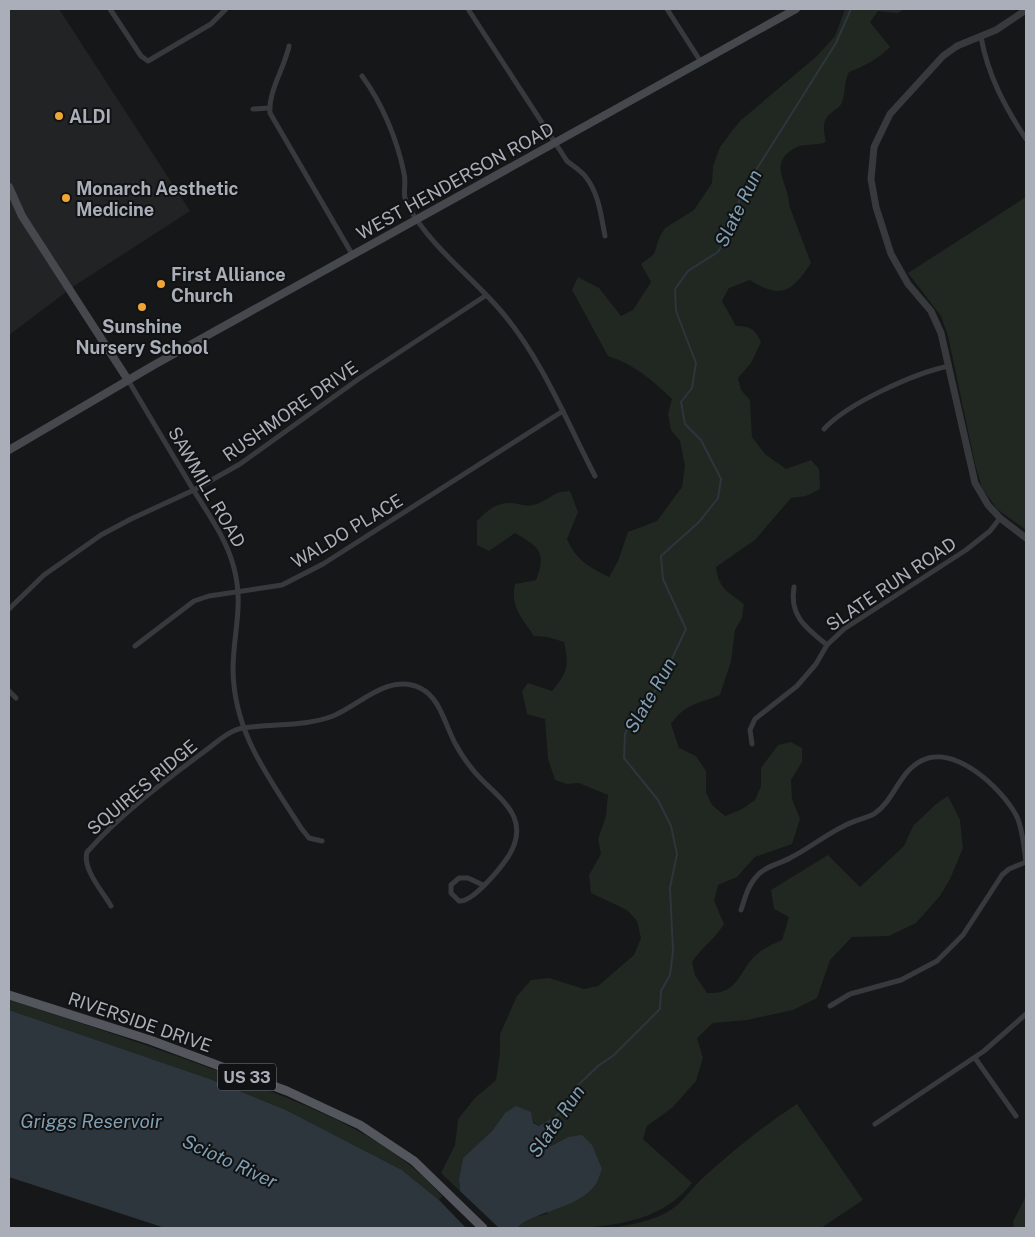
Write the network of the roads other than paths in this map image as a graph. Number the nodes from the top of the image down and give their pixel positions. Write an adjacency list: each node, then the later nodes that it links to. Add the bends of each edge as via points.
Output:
1 (110, 9): 2 (street, via 141,56 148,61 211,24)
2 (226, 9)
3 (468, 9): 14 (street)
4 (667, 9): 9 (street)
5 (796, 9): 9 (main road, WEST HENDERSON ROAD)
6 (1026, 10): 7 (street)
7 (981, 37): 13 (street, via 995,87); 22 (street, via 957,46 943,56 900,102 881,127 872,161 871,179 876,207 891,254 908,284 931,311 946,345)
8 (289, 46): 11 (street)
9 (701, 62): 14 (main road, WEST HENDERSON ROAD)
10 (362, 76): 18 (street, via 377,96 405,175 403,196)
11 (269, 108): 12 (street); 20 (street, via 276,127)
12 (254, 109)
13 (1026, 139)
14 (556, 142): 18 (main road, WEST HENDERSON ROAD); 19 (street, via 567,161 589,182 598,201)
15 (9, 187): 17 (main road, SAWMILL ROAD)
16 (9, 202): 17 (main road, SAWMILL ROAD)
17 (22, 216): 23 (main road, SAWMILL ROAD)
18 (416, 218): 20 (main road, WEST HENDERSON ROAD); 21 (street)
19 (605, 236)
20 (352, 254): 23 (main road, WEST HENDERSON ROAD)
21 (485, 296): 24 (street, via 512,326); 28 (street, RUSHMORE DRIVE, via 360,378 272,442)
22 (949, 366): 25 (street, via 913,376 840,415); 29 (street, via 975,483 988,506)
23 (128, 380): 26 (main road, WEST HENDERSON ROAD); 28 (street, SAWMILL ROAD)
24 (563, 412): 27 (street); 32 (street, WALDO PLACE, via 323,564 282,585)
25 (824, 429)
26 (9, 450)
27 (595, 476)
28 (194, 490): 32 (street, SAWMILL ROAD, via 229,553); 33 (street, RUSHMORE DRIVE, via 101,535 44,576)
29 (1000, 518): 30 (street); 34 (street, SLATE RUN ROAD, via 979,541 849,625)
30 (1026, 538)
31 (794, 587): 34 (street, via 791,600 795,614)
32 (238, 592): 35 (street, WALDO PLACE, via 194,601); 38 (street, SAWMILL ROAD, via 240,609 233,667)
33 (9, 609)
34 (827, 645): 39 (street, SLATE RUN ROAD, via 797,686 755,719 750,730)
35 (135, 646)
36 (9, 691): 37 (street)
37 (16, 698)
38 (242, 728): 40 (street, SAWMILL ROAD, via 256,757 301,828 309,838); 42 (street, via 325,719 392,686 412,686 427,693 434,699 459,750 474,771 507,804 516,821 517,836 511,852); 43 (street, SQUIRES RIDGE, via 227,735 166,779 87,852 85,858 89,869)
39 (752, 744)
40 (322, 842)
41 (1026, 862): 44 (street, via 1017,818 1005,800 962,761 951,757 931,757 909,769 874,814 842,826 801,853 757,875 747,890); 46 (street, via 1002,874 963,936 937,961 901,980 850,994)
42 (483, 885): 42 (street, via 468,878 459,878 451,885 450,893 456,900 464,902)
43 (111, 906)
44 (741, 910)
45 (9, 995): 51 (main road, RIVERSIDE DRIVE / US 33, via 150,1040 287,1091 360,1124 414,1161)
46 (830, 1006)
47 (1026, 1014): 48 (street)
48 (975, 1058): 49 (street); 50 (street)
49 (1016, 1116)
50 (875, 1124)
51 (482, 1228)

